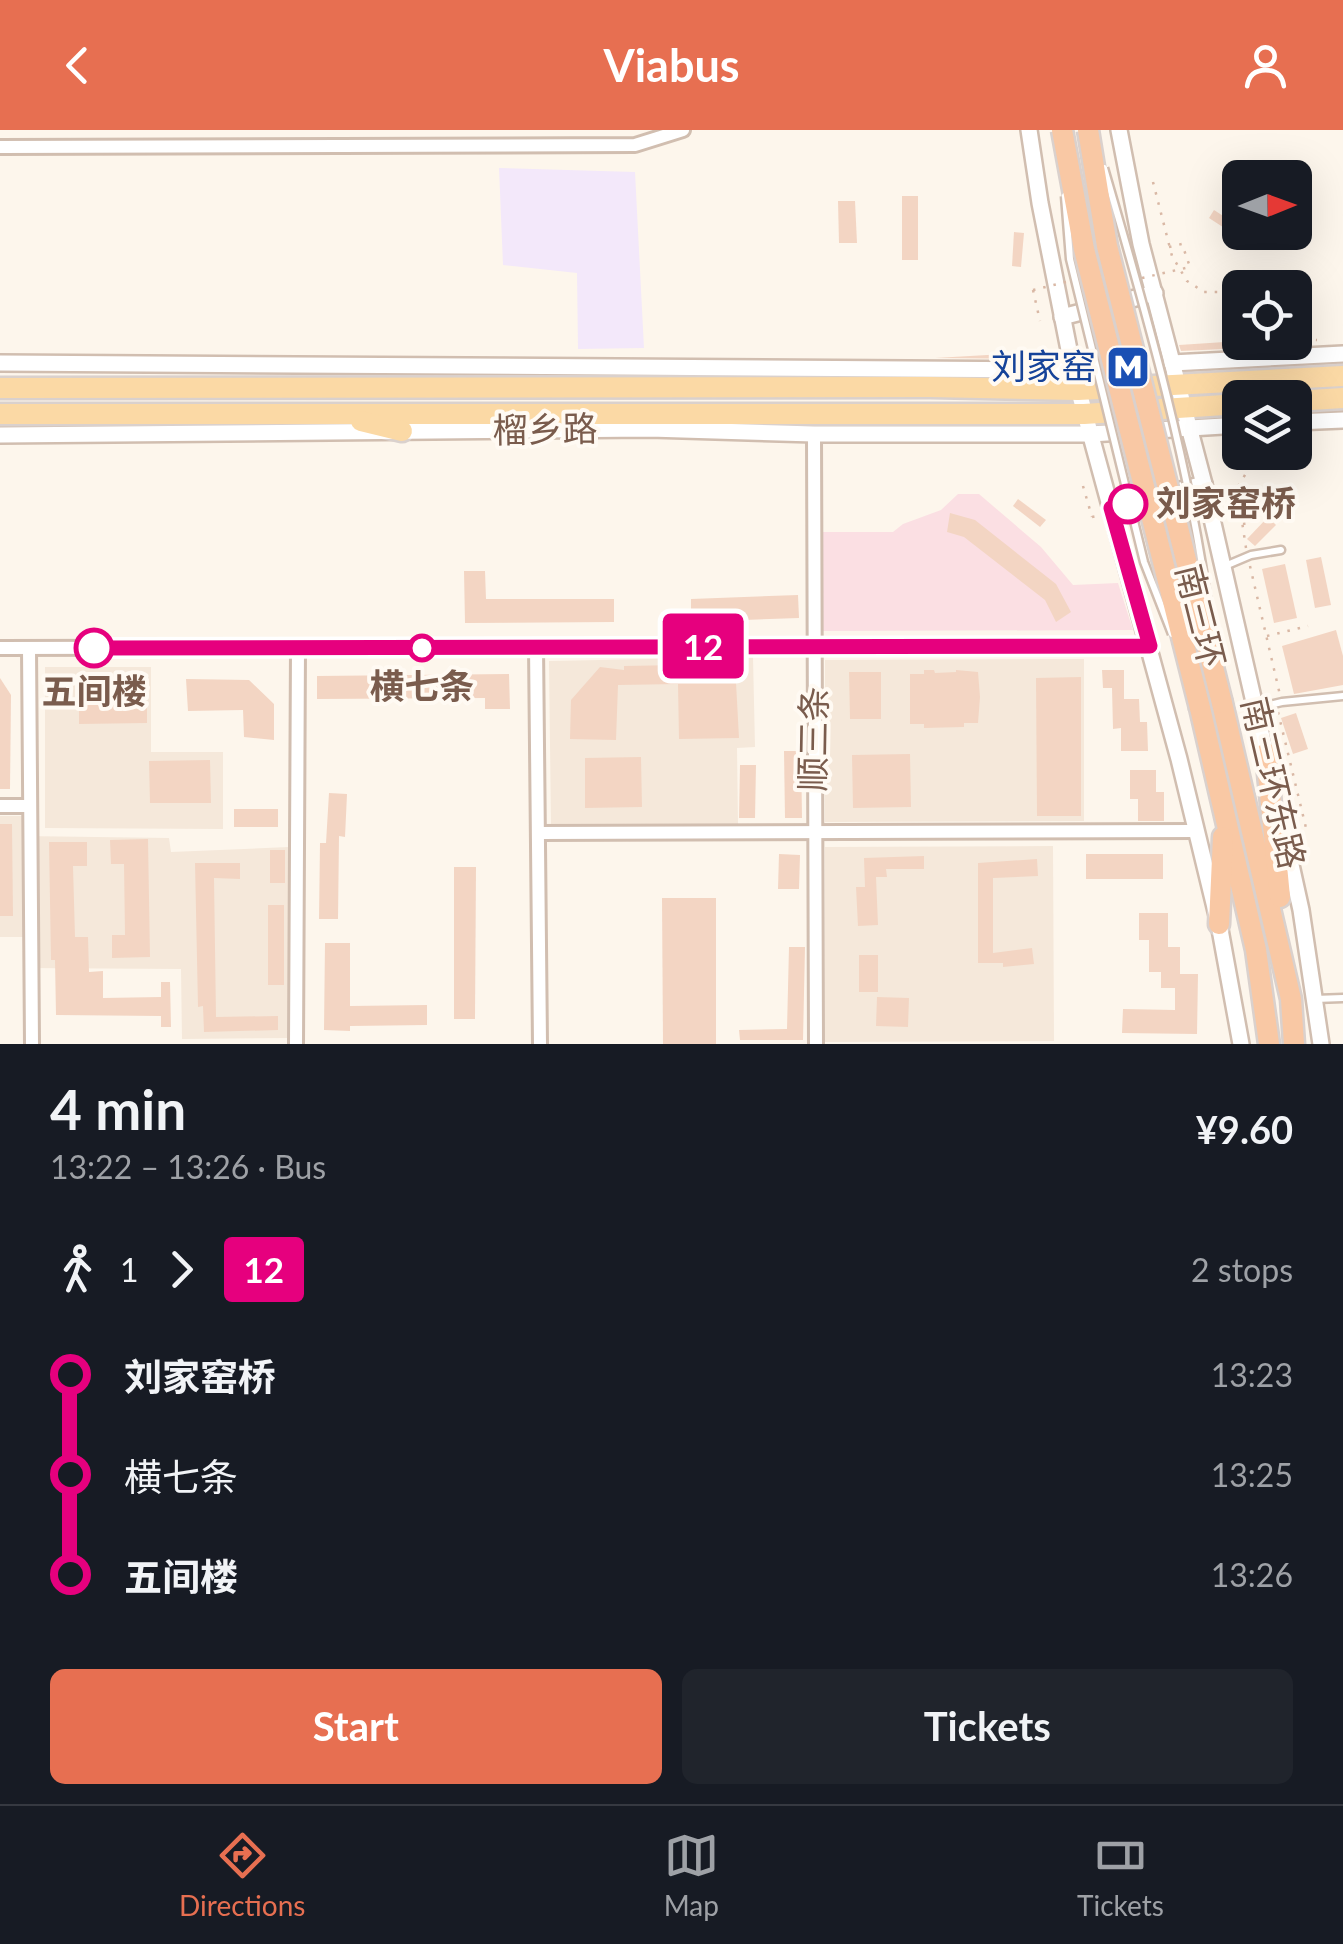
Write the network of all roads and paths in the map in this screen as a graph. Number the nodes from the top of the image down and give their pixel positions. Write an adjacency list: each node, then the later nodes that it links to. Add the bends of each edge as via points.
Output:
1 (683, 130): 6 (street, via 635,145)
2 (1029, 130): 13 (street)
3 (1061, 130): 59 (highway, 南三环, bridge, via 1084,249)
4 (1090, 130): 59 (highway, 南三环, bridge, via 1107,246)
5 (1120, 130): 11 (street, 南三环东路)
6 (0, 147)
7 (1153, 182): 8 (path)
8 (1169, 246): 9 (path, via 1182,244); 12 (path, via 1187,281)
9 (1190, 267)
10 (1033, 290): 14 (path)
11 (1155, 293): 13 (street); 19 (street, 南三环东路)
12 (1222, 294)
13 (1062, 318): 21 (street)
14 (1040, 321)
15 (1312, 340): 16 (path)
16 (1317, 340)
17 (1343, 354): 19 (street)
18 (0, 363): 21 (street, 榴乡路)
19 (1172, 363): 22 (street, 南三环东路)
20 (1343, 376): 22 (main road)
21 (1076, 380): 22 (main road); 23 (main road, 榴乡路, via 930,387); 34 (street)
22 (1178, 385): 30 (street, 南三环东路)
23 (0, 388)
24 (1343, 398): 25 (main road)
25 (1312, 400)
26 (1222, 408): 30 (main road)
27 (0, 414): 28 (main road, 榴乡路)
28 (330, 414): 29 (main road, 榴乡路); 36 (main road)
29 (726, 414): 34 (main road, 榴乡路); 35 (main road)
30 (1187, 417): 33 (street); 34 (main road); 40 (street, 南三环东路)
31 (1343, 420): 32 (street)
32 (1312, 421)
33 (1222, 422)
34 (1087, 424): 37 (street, 榴乡路); 43 (street)
35 (650, 429): 36 (street, 榴乡路); 37 (street, 榴乡路)
36 (402, 431): 38 (street, 榴乡路)
37 (814, 434): 52 (street, 顺三条)
38 (0, 435)
39 (1248, 470): 45 (path, via 1236,488)
40 (1204, 484): 43 (street); 48 (street, 南三环东路)
41 (1083, 486): 44 (path)
42 (1244, 496): 45 (path, via 1249,522)
43 (1111, 508): 53 (street)
44 (1092, 517)
45 (1241, 524): 47 (path)
46 (1282, 550): 47 (lane)
47 (1248, 556): 48 (lane); 50 (path)
48 (1224, 567): 60 (street, 南三环东路)
49 (1308, 626): 50 (path)
50 (1266, 637): 58 (path)
51 (536, 646): 52 (street); 56 (street); 68 (street)
52 (815, 646): 53 (street); 65 (street, 顺三条)
53 (1150, 646): 66 (street)
54 (0, 648): 55 (street)
55 (29, 648): 56 (street); 63 (street)
56 (298, 649): 74 (street)
57 (1343, 696): 58 (lane)
58 (1282, 702): 60 (lane); 67 (path, via 1276,714)
59 (1211, 706): 64 (highway, 南三环); 70 (highway, 南三环, via 1261,862)
60 (1256, 708): 61 (street, 南三环东路)
61 (1266, 753): 70 (highway); 72 (street, 南三环东路)
62 (0, 806): 63 (street)
63 (28, 806): 73 (street)
64 (1224, 810): 69 (highway); 78 (highway, 南三环, via 1256,950)
65 (814, 831): 66 (street); 68 (street); 76 (street, 顺三条)
66 (1197, 832): 69 (street)
67 (1308, 832)
68 (538, 834): 75 (street)
69 (1220, 924): 77 (street)
70 (1290, 998): 79 (highway, 南三环)
71 (1343, 998): 72 (lane)
72 (1315, 999): 80 (street, 南三环东路)
73 (32, 1044)
74 (296, 1044)
75 (540, 1044)
76 (816, 1044)
77 (1240, 1044)
78 (1268, 1044)
79 (1294, 1044)
80 (1321, 1044)

